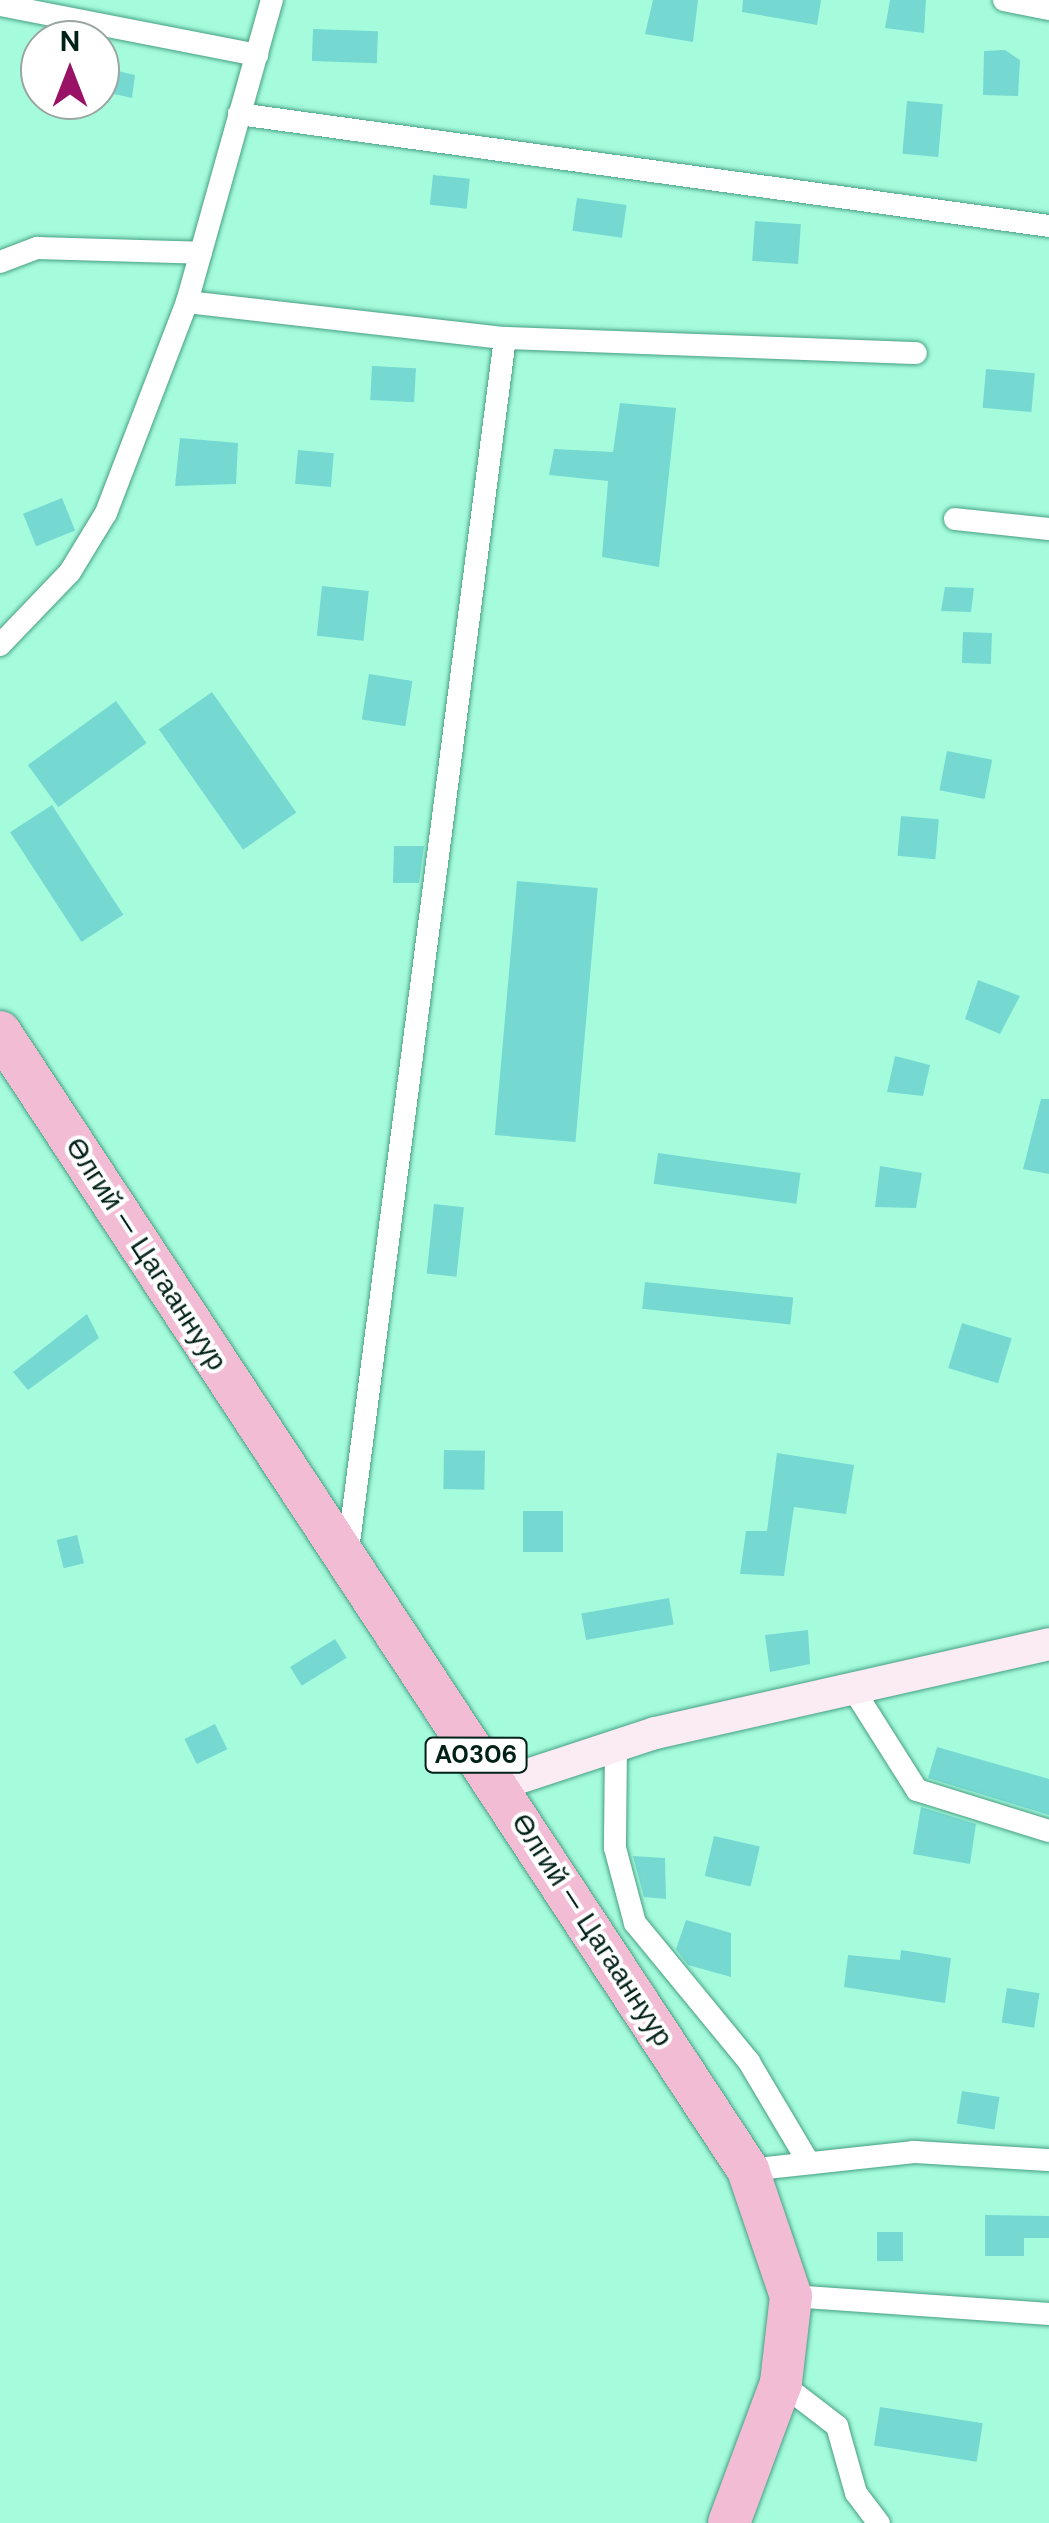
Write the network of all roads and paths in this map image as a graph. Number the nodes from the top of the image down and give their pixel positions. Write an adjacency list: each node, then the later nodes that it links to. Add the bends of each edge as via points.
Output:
1 (272, 0): 5 (street)
2 (1004, 0): 4 (street)
3 (0, 6): 5 (street)
4 (1049, 10)
5 (257, 55): 6 (street)
6 (239, 114): 7 (street); 8 (street)
7 (1049, 226)
8 (201, 253): 9 (street, via 36,248); 10 (street)
9 (0, 262)
10 (187, 302): 11 (street); 15 (street, via 106,513 70,572)
11 (505, 338): 12 (street); 17 (street)
12 (916, 353)
13 (954, 518): 14 (street)
14 (1049, 530)
15 (0, 645)
16 (0, 1032): 17 (highway, Өлгий — Цагааннуур / A0306)
17 (347, 1561): 21 (highway, Өлгий — Цагааннуур / A0306)
18 (1049, 1644): 19 (street)
19 (854, 1692): 20 (street); 22 (street, via 917,1790)
20 (616, 1745): 21 (street); 24 (street, via 615,1848 635,1923 750,2062)
21 (498, 1785): 25 (highway, Өлгий — Цагааннуур / A0306)
22 (1049, 1831)
23 (1049, 2160): 24 (street, via 914,2152)
24 (809, 2164): 25 (street)
25 (748, 2170): 26 (highway, Өлгий — Цагааннуур / A0306)
26 (791, 2296): 27 (street); 28 (highway, Өлгий — Цагааннуур / A0306)
27 (1049, 2314)
28 (781, 2384): 29 (highway, Өлгий — Цагааннуур / A0306); 30 (street, via 837,2426 856,2493)
29 (729, 2523)
30 (879, 2523)

